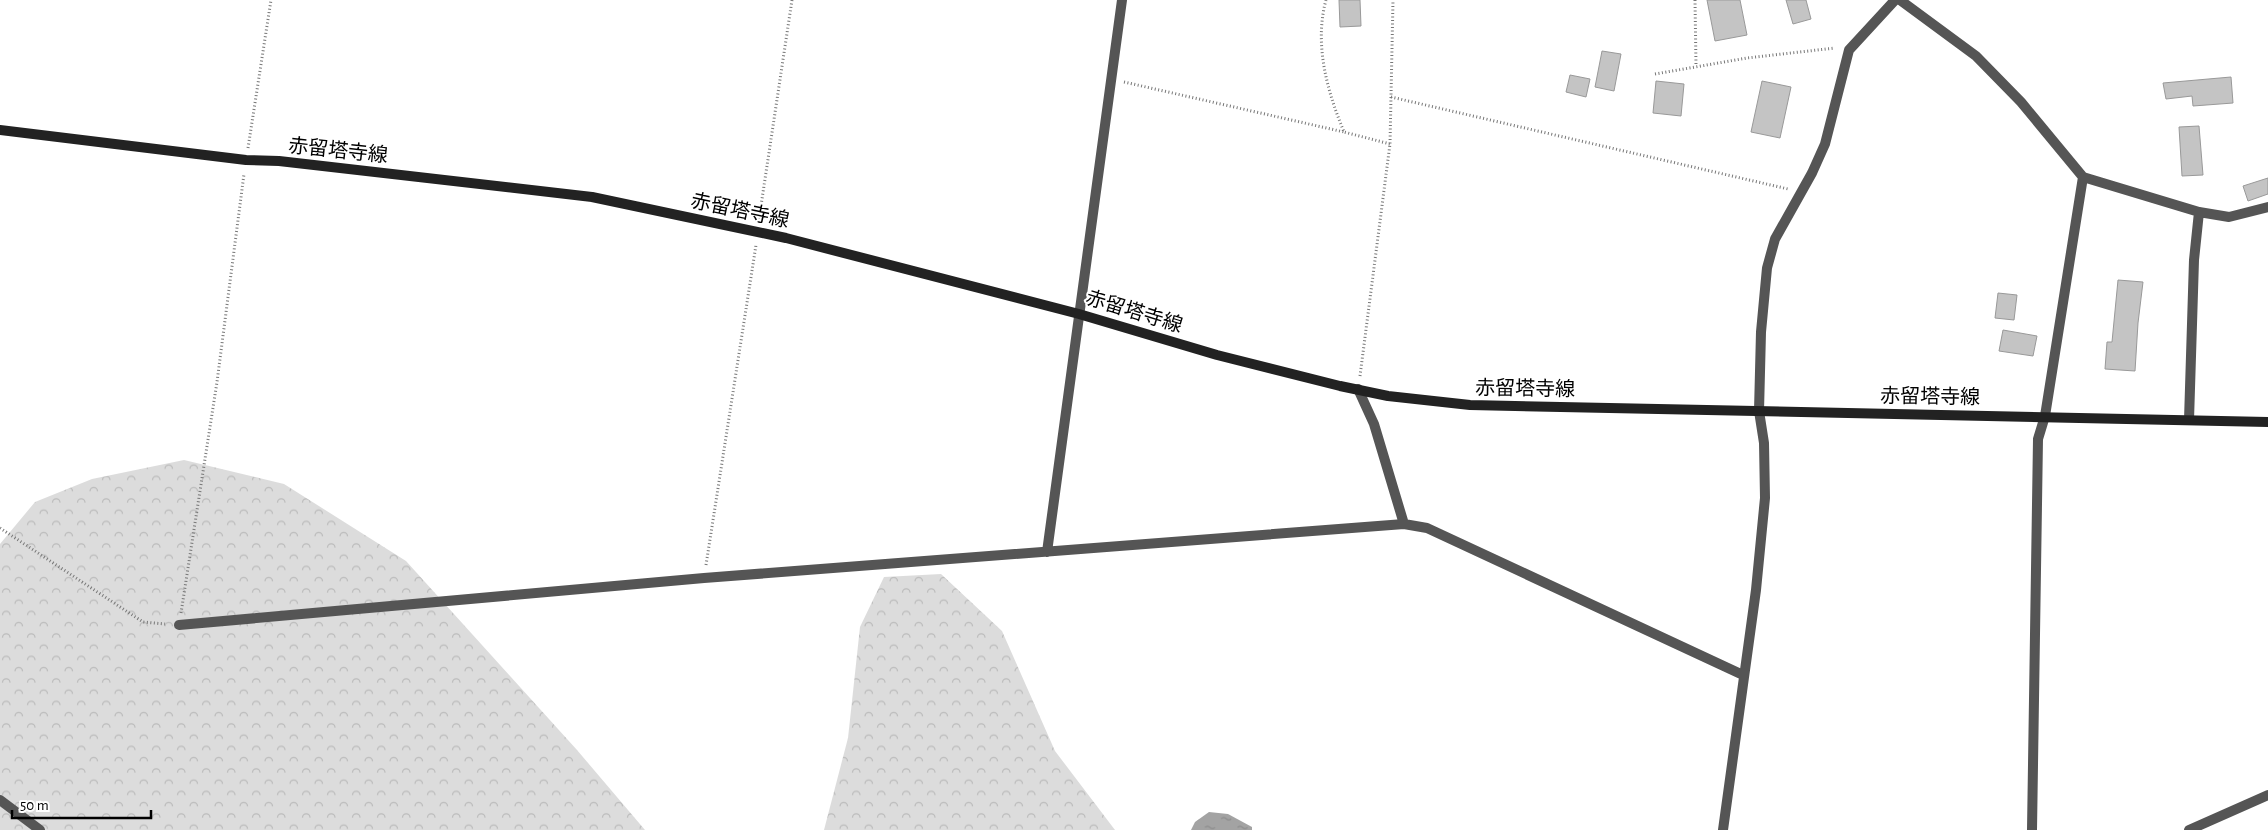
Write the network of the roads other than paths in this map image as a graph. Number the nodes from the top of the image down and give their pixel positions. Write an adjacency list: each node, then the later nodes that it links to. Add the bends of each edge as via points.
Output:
1 (1122, 0): 8 (street)
2 (1895, 0): 10 (street, via 1849,50 1825,144 1775,239 1767,268 1761,332)
3 (1900, 0): 5 (street, via 1976,56 2021,102)
4 (0, 130): 8 (main road, 赤留塔寺線, via 592,197 786,238)
5 (2082, 177): 7 (street); 11 (street)
6 (2268, 208): 7 (street, via 2229,216)
7 (2198, 212): 12 (street)
8 (1079, 314): 9 (main road, 赤留塔寺線, via 1217,356); 15 (street)
9 (1358, 389): 10 (main road, 赤留塔寺線, via 1388,396 1470,405); 14 (street, via 1374,424)
10 (1759, 411): 11 (main road, 赤留塔寺線); 17 (street, via 1764,443 1765,498)
11 (2045, 416): 12 (main road, 赤留塔寺線); 22 (street, via 2038,439)
12 (2189, 420): 13 (main road, 赤留塔寺線)
13 (2268, 422)
14 (1404, 524): 15 (street); 17 (street, via 1427,528)
15 (1046, 552): 16 (street, via 704,578)
16 (179, 625)
17 (1743, 675): 21 (street)
18 (2268, 796): 23 (street)
19 (0, 800): 20 (street)
20 (40, 830)
21 (1723, 830)
22 (2032, 830)
23 (2190, 830)

